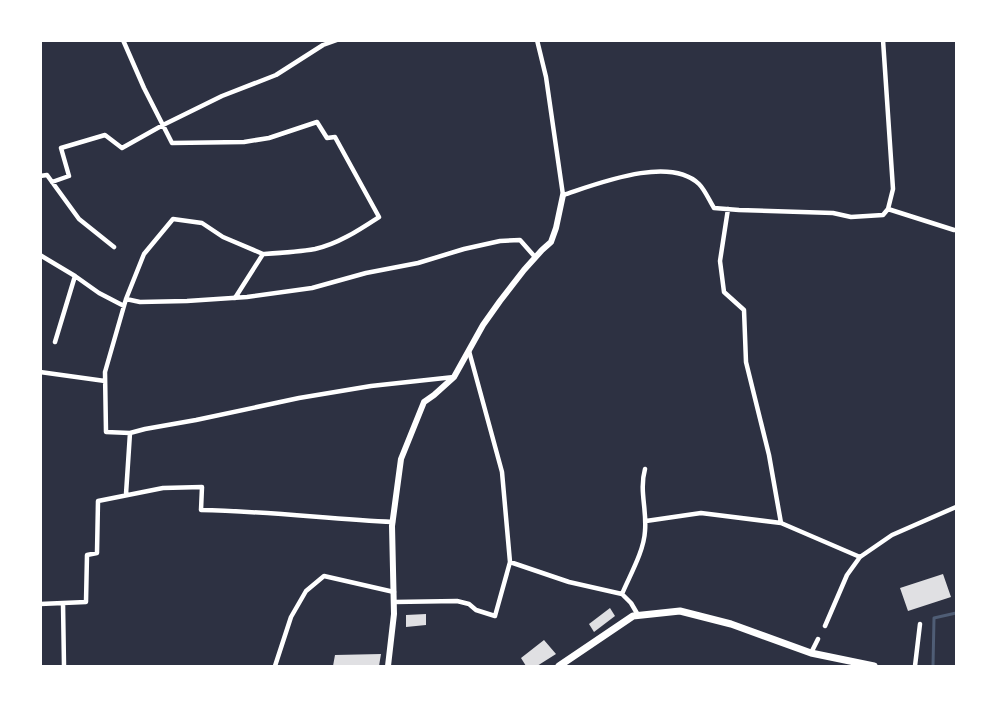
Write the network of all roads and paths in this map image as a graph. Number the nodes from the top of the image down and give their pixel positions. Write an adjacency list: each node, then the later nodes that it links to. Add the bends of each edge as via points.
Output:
1 (123, 40): 5 (street)
2 (337, 40): 5 (street, via 276,75)
3 (537, 40): 8 (street)
4 (883, 40): 10 (street, via 893,189)
5 (163, 125): 7 (street, via 122,148 105,135 60,148 69,176); 13 (street, via 172,143 244,142 317,122 327,138 335,137 379,217 331,244)
6 (40, 176): 7 (street, via 47,175)
7 (52, 182): 12 (street, via 79,219)
8 (563, 195): 9 (street, via 635,174 677,172 698,183 714,208); 15 (street, via 551,242)
9 (728, 209): 10 (street, via 826,212 851,217 883,215); 31 (street, via 720,261 724,292 744,310 746,362)
10 (888, 209): 11 (street)
11 (957, 230)
12 (114, 247)
13 (263, 254): 17 (street); 18 (street, via 222,237 202,223 173,219 144,254)
14 (40, 255): 16 (street)
15 (536, 257): 17 (street, via 520,240 500,241 312,288); 21 (street, via 500,301)
16 (75, 276): 19 (street); 20 (street)
17 (235, 298): 18 (street, via 140,302)
18 (126, 299): 19 (street)
19 (124, 306): 24 (street)
20 (55, 342)
21 (469, 351): 23 (street); 33 (street, via 502,472)
22 (40, 372): 24 (street)
23 (454, 378): 25 (street, via 299,398); 30 (street, via 424,402 401,459)
24 (105, 381): 25 (street, via 106,432)
25 (130, 434): 27 (street)
26 (645, 469): 29 (street, via 642,501)
27 (126, 494): 30 (street, via 202,487 201,510); 37 (street, via 98,501 97,553 87,555 86,602)
28 (957, 507): 32 (street, via 892,535)
29 (646, 521): 31 (street, via 701,513); 35 (street, via 643,545)
30 (393, 522): 34 (street)
31 (781, 522): 32 (street)
32 (860, 557): 41 (street, via 847,575)
33 (510, 561): 35 (street, via 568,582); 36 (street, via 495,616 457,601)
34 (394, 592): 36 (street); 45 (street, via 324,576 306,591 291,617)
35 (622, 594): 39 (street)
36 (394, 602): 46 (street)
37 (63, 603): 38 (street); 44 (street)
38 (40, 604)
39 (638, 615): 43 (main road, via 680,611 731,624); 47 (main road)
40 (920, 624): 49 (street)
41 (825, 626)
42 (818, 639): 43 (street)
43 (811, 653): 48 (main road)
44 (64, 666)
45 (276, 666)
46 (388, 666)
47 (559, 666)
48 (874, 666)
49 (915, 666)

